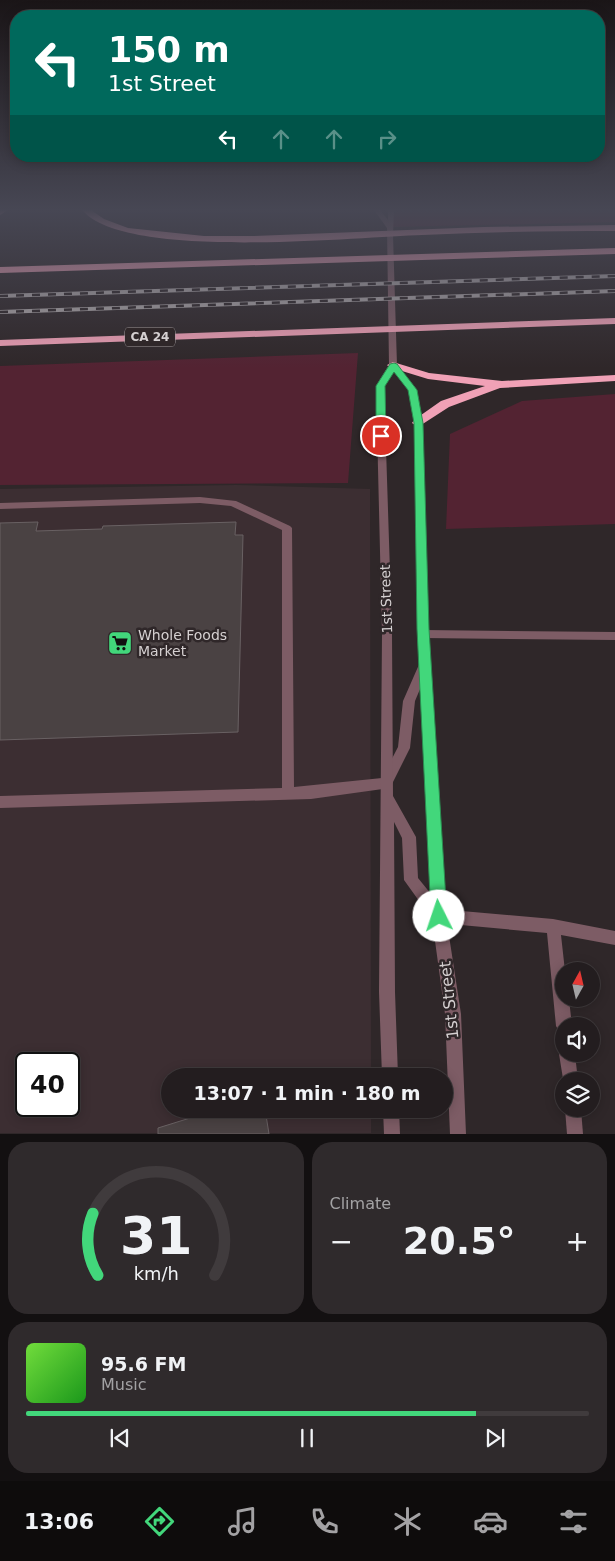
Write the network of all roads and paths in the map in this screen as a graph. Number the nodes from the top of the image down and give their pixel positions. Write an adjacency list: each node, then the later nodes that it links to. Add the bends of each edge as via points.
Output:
1 (242, 263): 3 (highway)
2 (391, 263): 6 (street)
3 (0, 270)
4 (615, 321): 5 (highway, CA 24)
5 (0, 342)
6 (394, 365): 8 (highway, via 428,376); 9 (street, 1st Street, via 413,390); 14 (street, 1st Street, via 380,386 387,634)
7 (615, 378): 8 (highway)
8 (502, 385): 9 (highway, via 444,404)
9 (418, 423): 11 (street, 1st Street)
10 (0, 506): 15 (street, via 200,500 233,503 287,528)
11 (423, 634): 12 (street); 13 (street, 1st Street)
12 (615, 636)
13 (426, 662): 14 (street, via 409,702 404,748); 17 (street, 1st Street)
14 (387, 791): 15 (street); 17 (street, via 409,837 412,880); 21 (street, 1st Street, via 386,992)
15 (288, 792): 16 (street)
16 (0, 802)
17 (439, 916): 18 (street); 25 (street, 1st Street, via 453,1014)
18 (553, 926): 19 (street); 20 (street)
19 (615, 938)
20 (563, 1017)
21 (390, 1068)
22 (574, 1117): 26 (street)
23 (391, 1118): 24 (street)
24 (392, 1134)
25 (458, 1134)
26 (575, 1134)

